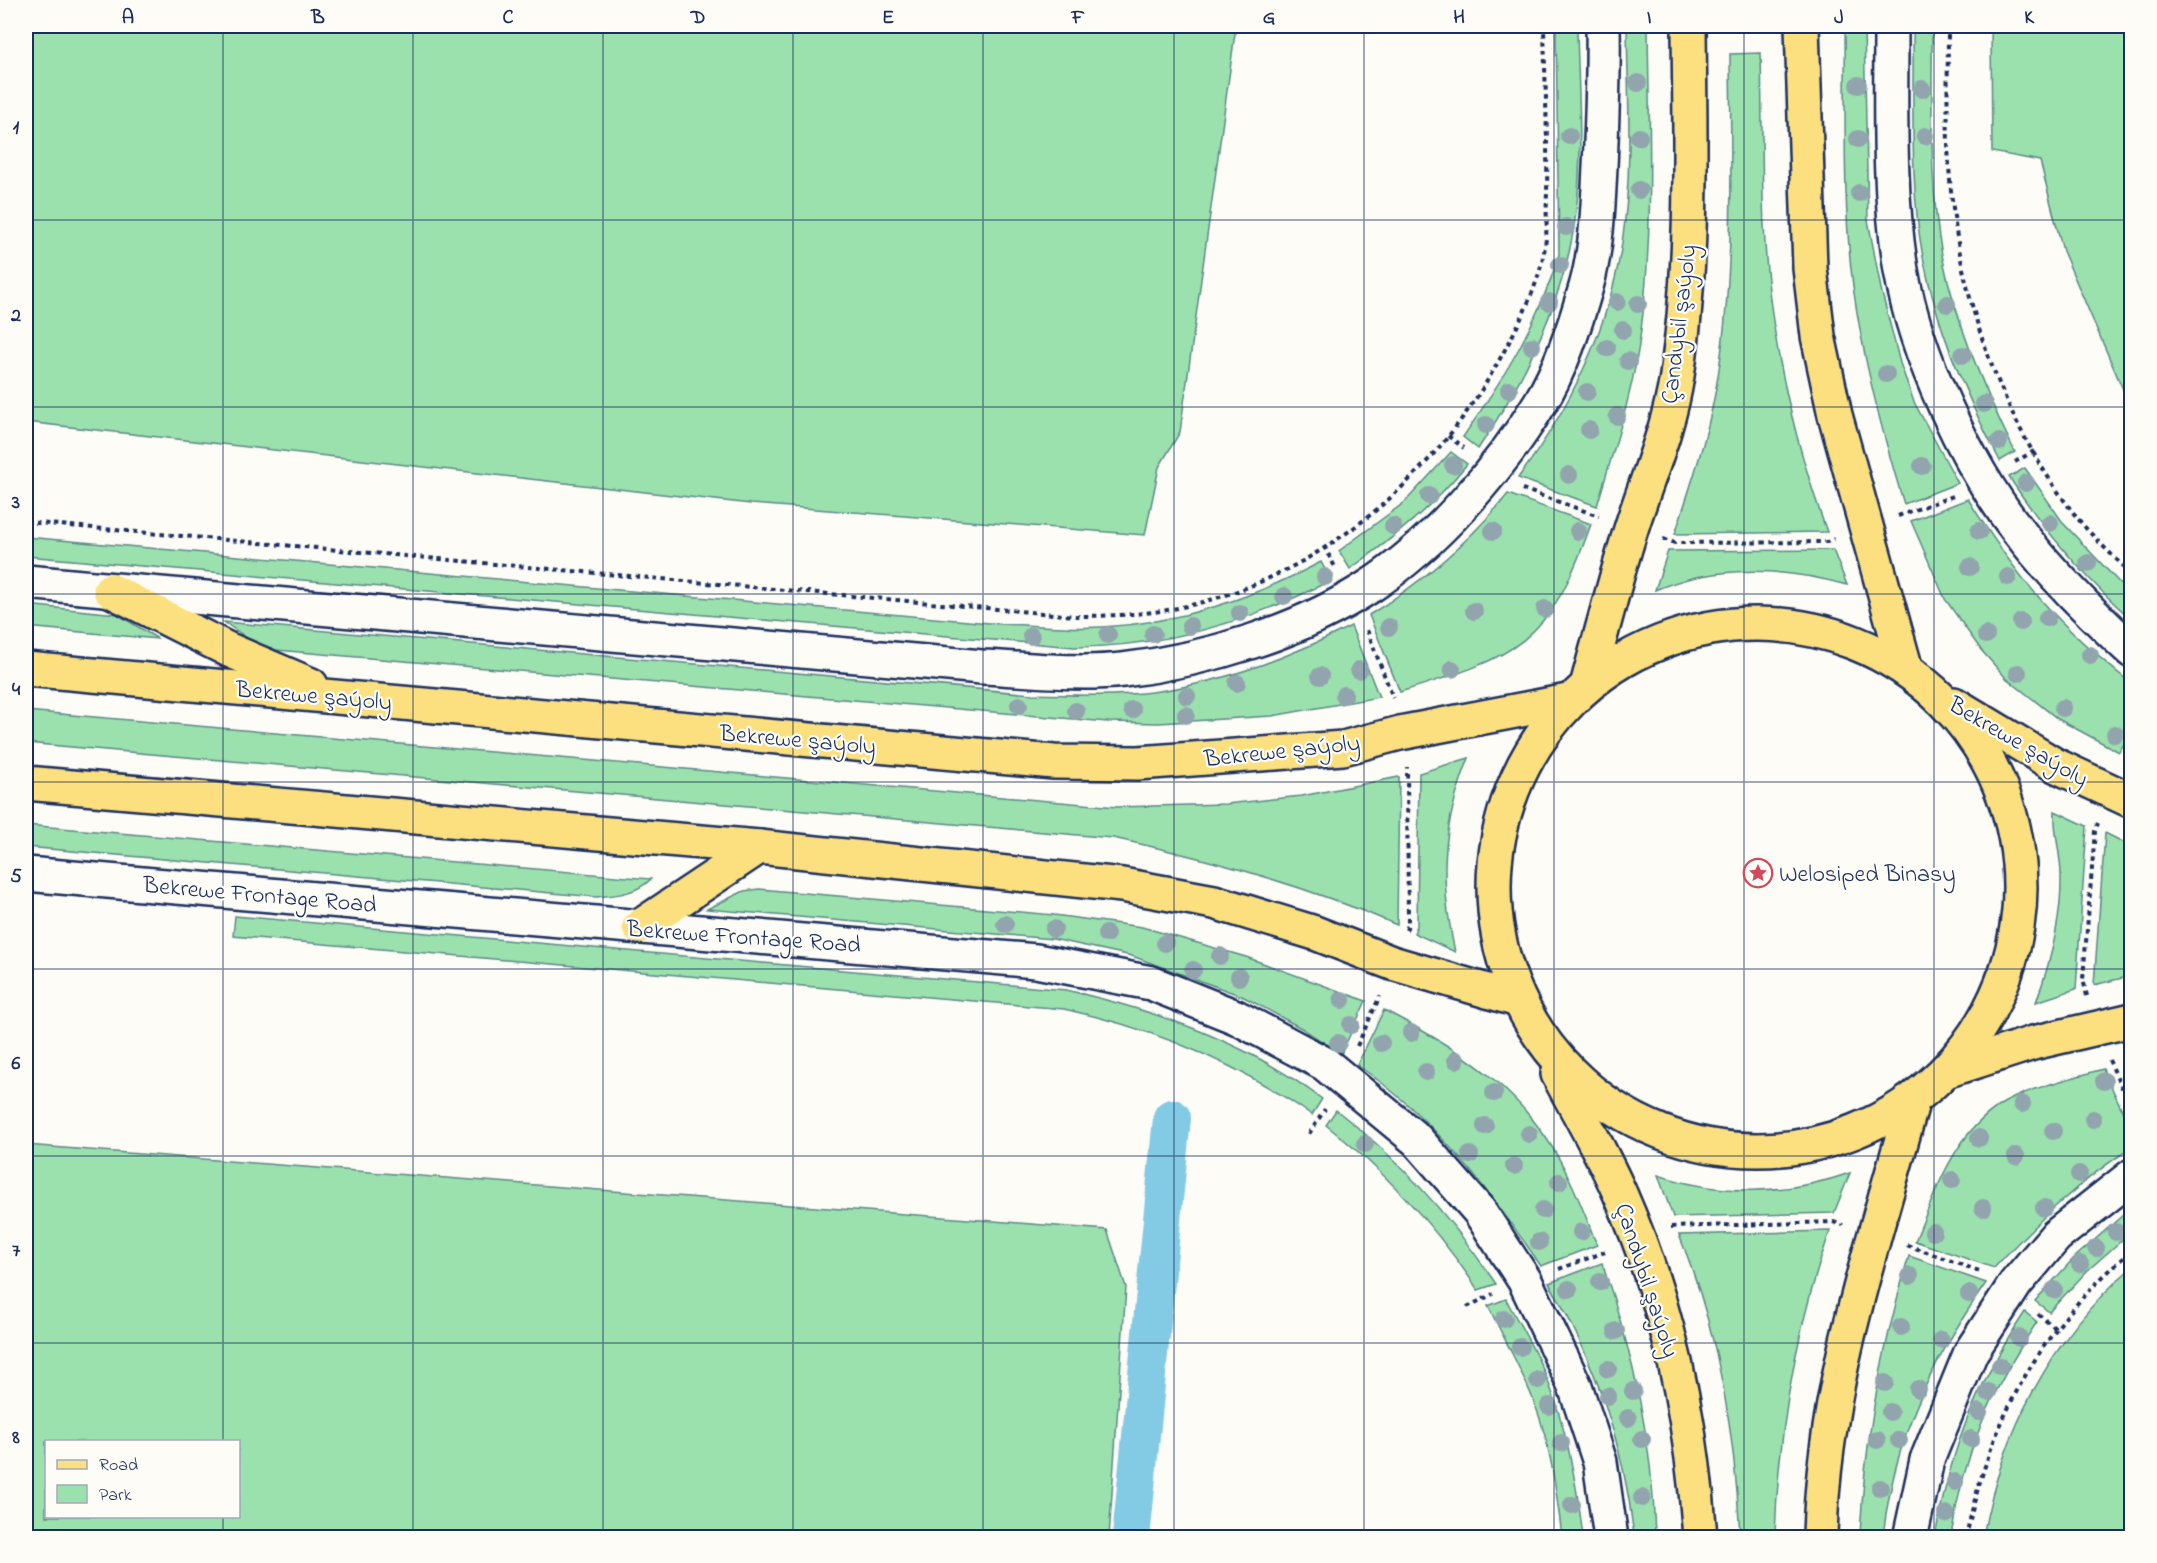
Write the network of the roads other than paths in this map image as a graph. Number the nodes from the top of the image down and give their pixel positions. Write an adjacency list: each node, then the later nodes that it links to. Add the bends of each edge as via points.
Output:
1 (1604, 26): 6 (street, via 1598,218 1587,285 1541,402 1470,496 1427,541 1370,586 1282,631 1193,658 1122,670 1070,671 982,667)
2 (1689, 26): 10 (main road, Çandybil şaýoly, via 1690,197 1677,378 1663,435)
3 (1802, 26): 8 (main road, via 1810,268 1818,336 1835,415)
4 (1891, 26): 7 (street, via 1893,196 1901,271 1915,331 1938,390 1984,480 2019,532 2086,609)
5 (26, 582): 6 (street)
6 (110, 590): 12 (main road, via 229,650)
7 (2132, 651)
8 (1905, 666): 10 (main road, via 1828,631 1744,621 1661,639); 11 (main road)
9 (26, 669): 12 (main road, Bekrewe şaýoly)
10 (1578, 692): 12 (main road, Bekrewe şaýoly, via 1343,748 1138,763 1054,762); 18 (main road, via 1521,766 1496,842 1495,923)
11 (1940, 696): 14 (main road, Bekrewe şaýoly, via 2055,765); 21 (main road, via 1990,761 1994,772 2017,840 2019,922 1996,1002)
12 (337, 697)
13 (26, 783): 15 (main road)
14 (2121, 797)
15 (759, 847): 17 (main road); 18 (main road, via 1122,885 1214,902 1315,933 1392,963)
16 (26, 874): 17 (street, Bekrewe Frontage Road)
17 (639, 927): 24 (street, Bekrewe Frontage Road, via 1036,961 1151,983 1236,1017 1325,1064 1417,1140 1480,1212 1525,1281 1575,1386 1600,1462)
18 (1518, 1000): 20 (main road)
19 (2132, 1020): 21 (main road, via 2033,1043)
20 (1541, 1040): 22 (main road, via 1588,1091 1647,1128 1713,1149 1783,1151 1850,1135); 25 (main road, Çandybil şaýoly, via 1621,1195 1670,1337 1697,1492)
21 (1949, 1070): 22 (main road)
22 (1912, 1103): 26 (main road, via 1844,1346 1828,1428)
23 (2132, 1176): 27 (street, via 2056,1236 2011,1291 1971,1352 1927,1460)
24 (1611, 1538)
25 (1700, 1538)
26 (1820, 1538)
27 (1910, 1538)

